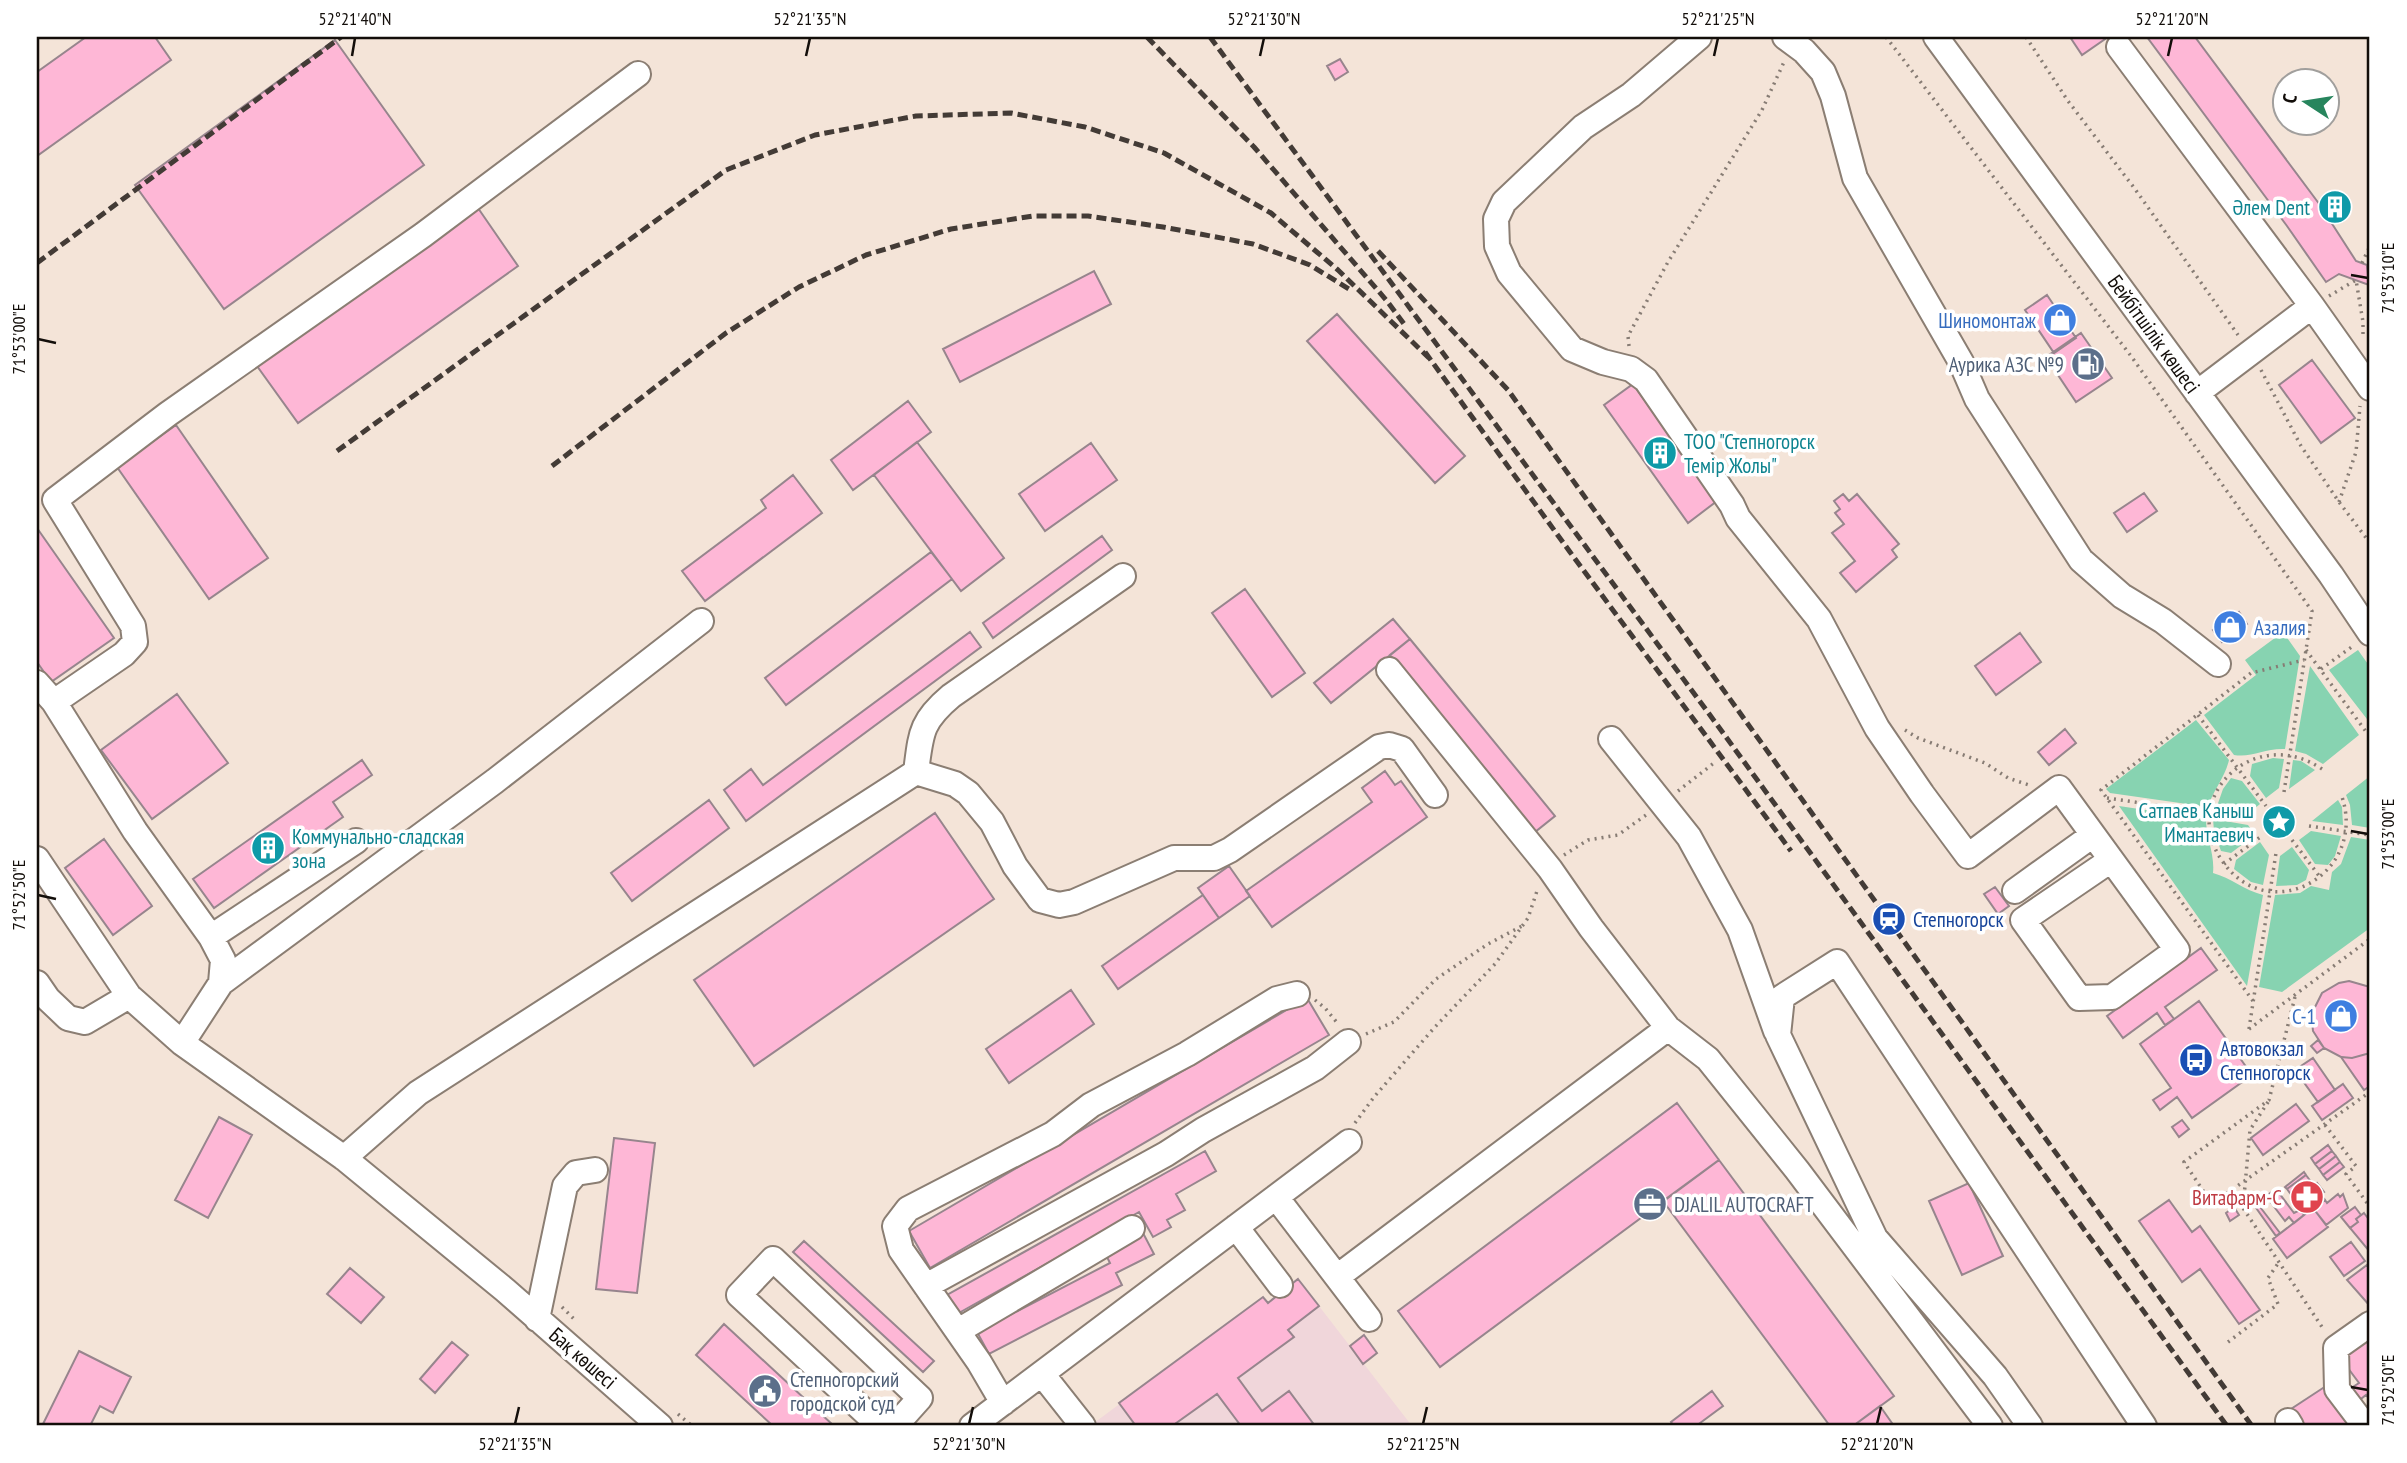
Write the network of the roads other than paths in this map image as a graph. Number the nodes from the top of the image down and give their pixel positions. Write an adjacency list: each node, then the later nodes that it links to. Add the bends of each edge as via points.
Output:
1 (1699, 37): 21 (street, via 1631,95 1583,127 1504,202 1496,219 1497,246 1509,273 1572,349 1631,369 1646,380 1738,518 1819,619 1878,728 1968,856 2059,788)
2 (1936, 37): 9 (street, Бейбітшілік көшесі)
3 (1789, 40): 14 (street, via 1823,72 1855,178 1978,399 2081,560 2122,596)
4 (2119, 47): 6 (street)
5 (638, 74): 10 (street, via 423,235)
6 (2312, 306): 7 (street); 9 (street)
7 (2360, 360): 8 (street)
8 (2370, 388)
9 (2197, 393): 13 (street, Бейбітшілік көшесі, via 2331,575)
10 (46, 505): 17 (street, via 133,625 135,642)
11 (1123, 576): 19 (street, via 931,713)
12 (701, 621): 28 (street, via 495,781)
13 (2365, 637)
14 (2218, 664)
15 (1389, 670): 31 (street, via 1550,870)
16 (37, 683): 17 (street)
17 (54, 702): 26 (street, via 135,831)
18 (1611, 739): 32 (street, via 1689,837 1740,930)
19 (915, 772): 20 (street, via 968,793 992,822 1040,900 1059,905 1174,858 1222,854 1379,747 1402,749); 36 (street, via 418,1093)
20 (1435, 795)
21 (2093, 835): 24 (street); 25 (street)
22 (356, 841): 26 (street)
23 (37, 859): 30 (street, Бақ көшесі)
24 (2111, 860): 24 (street, via 2178,950 2112,997 2079,998 2023,920)
25 (2015, 891)
26 (211, 937): 28 (street, via 223,960)
27 (37, 983): 30 (street, via 68,1018 86,1022)
28 (221, 983): 34 (street)
29 (1297, 994): 43 (street, via 1278,999 1091,1105 1053,1134 908,1209 895,1226 901,1250)
30 (130, 996): 34 (street, Бақ көшесі)
31 (1668, 1028): 41 (street); 55 (street, via 1708,1059)
32 (1778, 1035): 56 (street, via 1875,1238 1996,1376); 57 (street, via 1782,997 1837,962)
33 (1348, 1042): 43 (street, via 1315,1068)
34 (183, 1043): 36 (street, Бақ көшесі)
35 (1349, 1142): 38 (street)
36 (344, 1158): 44 (street, Бақ көшесі)
37 (595, 1170): 44 (street, via 576,1173 565,1185)
38 (1276, 1197): 39 (street); 41 (street)
39 (1236, 1227): 42 (street); 48 (street)
40 (1132, 1228): 47 (street)
41 (1337, 1277): 45 (street)
42 (1280, 1285)
43 (926, 1286): 47 (street)
44 (537, 1319): 50 (street, Бақ көшесі)
45 (1369, 1319)
46 (2370, 1324): 58 (street, via 2336,1348 2337,1389)
47 (958, 1331): 49 (street)
48 (1042, 1374): 49 (street); 54 (street)
49 (1003, 1403): 53 (street)
50 (660, 1426)
51 (880, 1426): 52 (street, via 739,1295 773,1259 920,1398)
52 (895, 1426)
53 (972, 1426)
54 (1083, 1426)
55 (1990, 1426)
56 (2030, 1426)
57 (2144, 1426)
58 (2365, 1426)

